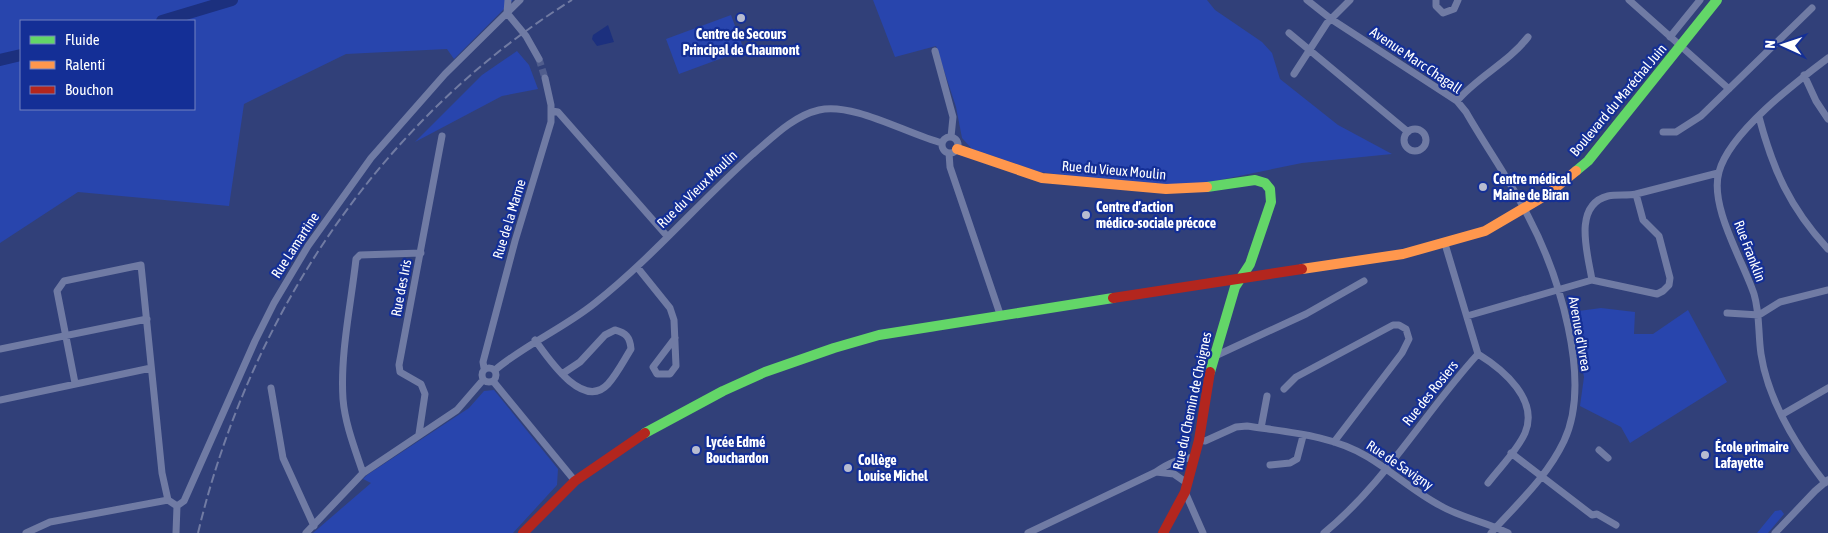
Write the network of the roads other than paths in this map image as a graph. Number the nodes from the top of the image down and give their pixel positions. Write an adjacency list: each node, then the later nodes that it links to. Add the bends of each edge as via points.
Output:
1 (508, 0): 11 (street)
2 (520, 0): 11 (street, Rue Lamartine)
3 (1307, 0): 12 (street, Avenue Marc Chagall)
4 (1350, 0): 12 (street)
5 (1436, 0): 6 (street, via 1436,6 1443,13 1454,9)
6 (1458, 0)
7 (1629, 0): 15 (street)
8 (1700, 0): 15 (street)
9 (1717, 0): 16 (street, Boulevard du Maréchal Juin)
10 (1812, 8): 24 (street)
11 (507, 13): 20 (street); 94 (street, Rue Lamartine, via 445,74 371,158 308,246 274,303 184,501)
12 (1331, 19): 18 (street); 25 (street, Avenue Marc Chagall)
13 (1289, 33): 18 (street)
14 (1528, 36): 25 (street, via 1513,55 1467,89)
15 (1670, 37): 16 (street)
16 (1680, 46): 24 (street); 38 (street, Boulevard du Maréchal Juin, via 1588,161)
17 (935, 51): 32 (street, via 953,117)
18 (1310, 51): 21 (street); 29 (street)
19 (1828, 58): 22 (street)
20 (539, 59)
21 (1294, 74)
22 (1804, 76): 27 (street); 28 (street)
23 (545, 78): 26 (street, Rue de la Marne)
24 (1730, 88): 30 (street, via 1692,122 1676,132)
25 (1457, 101): 38 (street, Avenue Marc Chagall)
26 (552, 111): 39 (street, via 558,112); 61 (street, Rue de la Marne, via 490,334)
27 (1758, 117): 35 (street, via 1723,160); 41 (street, via 1770,157 1787,192)
28 (1828, 119)
29 (1408, 132)
30 (1663, 132)
31 (442, 136): 42 (street, Rue des Iris)
32 (951, 137): 33 (street); 34 (street, via 957,142)
33 (942, 143): 34 (street, via 943,150); 39 (street, Rue du Vieux Moulin, via 847,110 819,110 777,134)
34 (953, 151): 36 (street, Rue du Vieux Moulin, via 1042,178 1166,189 1194,189 1255,180 1265,183); 50 (street, via 953,176)
35 (1718, 173): 37 (street); 51 (street, Rue Franklin, via 1718,192 1726,226)
36 (1270, 189): 44 (street, Rue du Chemin de Choignes, via 1271,202 1250,264)
37 (1636, 194): 45 (street, via 1608,196 1596,202 1588,214 1584,231); 45 (street, via 1642,220 1659,236 1670,278 1668,286 1657,294)
38 (1524, 210): 40 (street, Boulevard du Maréchal Juin, via 1485,231); 47 (street, Avenue d'Ivrea)
39 (667, 236): 43 (street, Rue du Vieux Moulin)
40 (1445, 244): 44 (street, Boulevard du Maréchal Juin, via 1404,254); 52 (street)
41 (1828, 250)
42 (421, 254): 74 (street, Rue des Iris, via 398,365 400,372 421,384 425,394); 86 (street, via 360,255 356,258 343,401)
43 (637, 267): 55 (street, via 670,308); 56 (street, Rue du Vieux Moulin, via 594,303)
44 (1240, 278): 50 (street, Boulevard du Maréchal Juin); 59 (street, Rue du Chemin de Choignes)
45 (1592, 280): 47 (street)
46 (1364, 281): 59 (street, via 1306,314)
47 (1559, 289): 52 (street); 88 (street, Avenue d'Ivrea, via 1574,359 1574,412 1564,440)
48 (1828, 290): 51 (street, via 1780,302)
49 (1727, 312): 51 (street)
50 (1000, 314): 89 (street, Boulevard du Maréchal Juin, via 878,335 765,372 644,434)
51 (1759, 315): 72 (street, Rue Franklin, via 1764,370)
52 (1468, 316): 58 (street)
53 (147, 318): 54 (street); 54 (street, via 141,265 64,281 57,291); 60 (street)
54 (65, 336): 57 (street); 66 (street)
55 (675, 338): 55 (street, via 656,361 653,367 656,374 670,374 676,366)
56 (535, 340): 62 (street, Rue du Vieux Moulin); 63 (street)
57 (0, 349)
58 (1478, 354): 79 (street, via 1519,390 1526,404 1527,428); 84 (street, Rue des Rosiers)
59 (1213, 357): 76 (street, Rue du Chemin de Choignes)
60 (151, 368): 66 (street); 93 (street)
61 (484, 368): 62 (street); 64 (street)
62 (495, 370): 65 (street)
63 (562, 374): 63 (street, via 580,390 593,393 600,390 607,385 631,349 630,340 624,332 615,330)
64 (483, 380): 65 (street); 74 (street, via 457,410)
65 (493, 381): 89 (street)
66 (75, 383): 71 (street)
67 (271, 388): 95 (street, via 283,458)
68 (1828, 388): 72 (street)
69 (1284, 389): 77 (street, via 1296,377 1393,325 1406,329 1409,339 1402,353)
70 (1267, 396): 73 (street)
71 (0, 400)
72 (1783, 414): 90 (street, Rue Franklin, via 1808,461)
73 (1262, 428): 75 (street, Rue de Savigny); 76 (street, Rue de Savigny, via 1236,427 1205,441)
74 (420, 434): 86 (street)
75 (1303, 436): 77 (street, Rue de Savigny); 83 (street, via 1297,459 1290,464)
76 (1199, 440): 80 (street, Rue du Chemin de Choignes)
77 (1334, 442): 84 (street, Rue de Savigny, via 1367,456)
78 (1599, 450): 81 (street)
79 (1511, 453): 88 (street); 91 (street)
80 (1194, 457): 82 (street); 92 (street, Rue du Chemin de Choignes)
81 (1608, 458)
82 (1172, 462): 85 (street); 87 (street)
83 (1270, 465)
84 (1386, 469): 96 (street, Rue de Savigny, via 1424,498 1448,510); 105 (street, Rue des Rosiers)
85 (1156, 472): 87 (street); 102 (street)
86 (363, 473): 95 (street)
87 (1174, 474): 92 (street)
88 (1541, 476): 96 (street, Avenue d'Ivrea); 97 (street, via 1592,515 1598,514)
89 (574, 481): 101 (street, Boulevard du Maréchal Juin)
90 (1826, 481): 108 (street)
91 (1488, 482)
92 (1186, 487): 103 (street, Rue du Chemin de Choignes); 104 (street)
93 (168, 500): 94 (street); 98 (street, via 50,522)
94 (177, 506): 99 (street)
95 (314, 526): 100 (street)
96 (1497, 526): 106 (street, Avenue d'Ivrea); 107 (street, Rue de Savigny)
97 (1616, 526)
98 (26, 533)
99 (176, 533)
100 (306, 533)
101 (523, 533)
102 (1028, 533)
103 (1163, 533)
104 (1203, 533)
105 (1324, 533)
106 (1491, 533)
107 (1508, 533)
108 (1775, 533)

